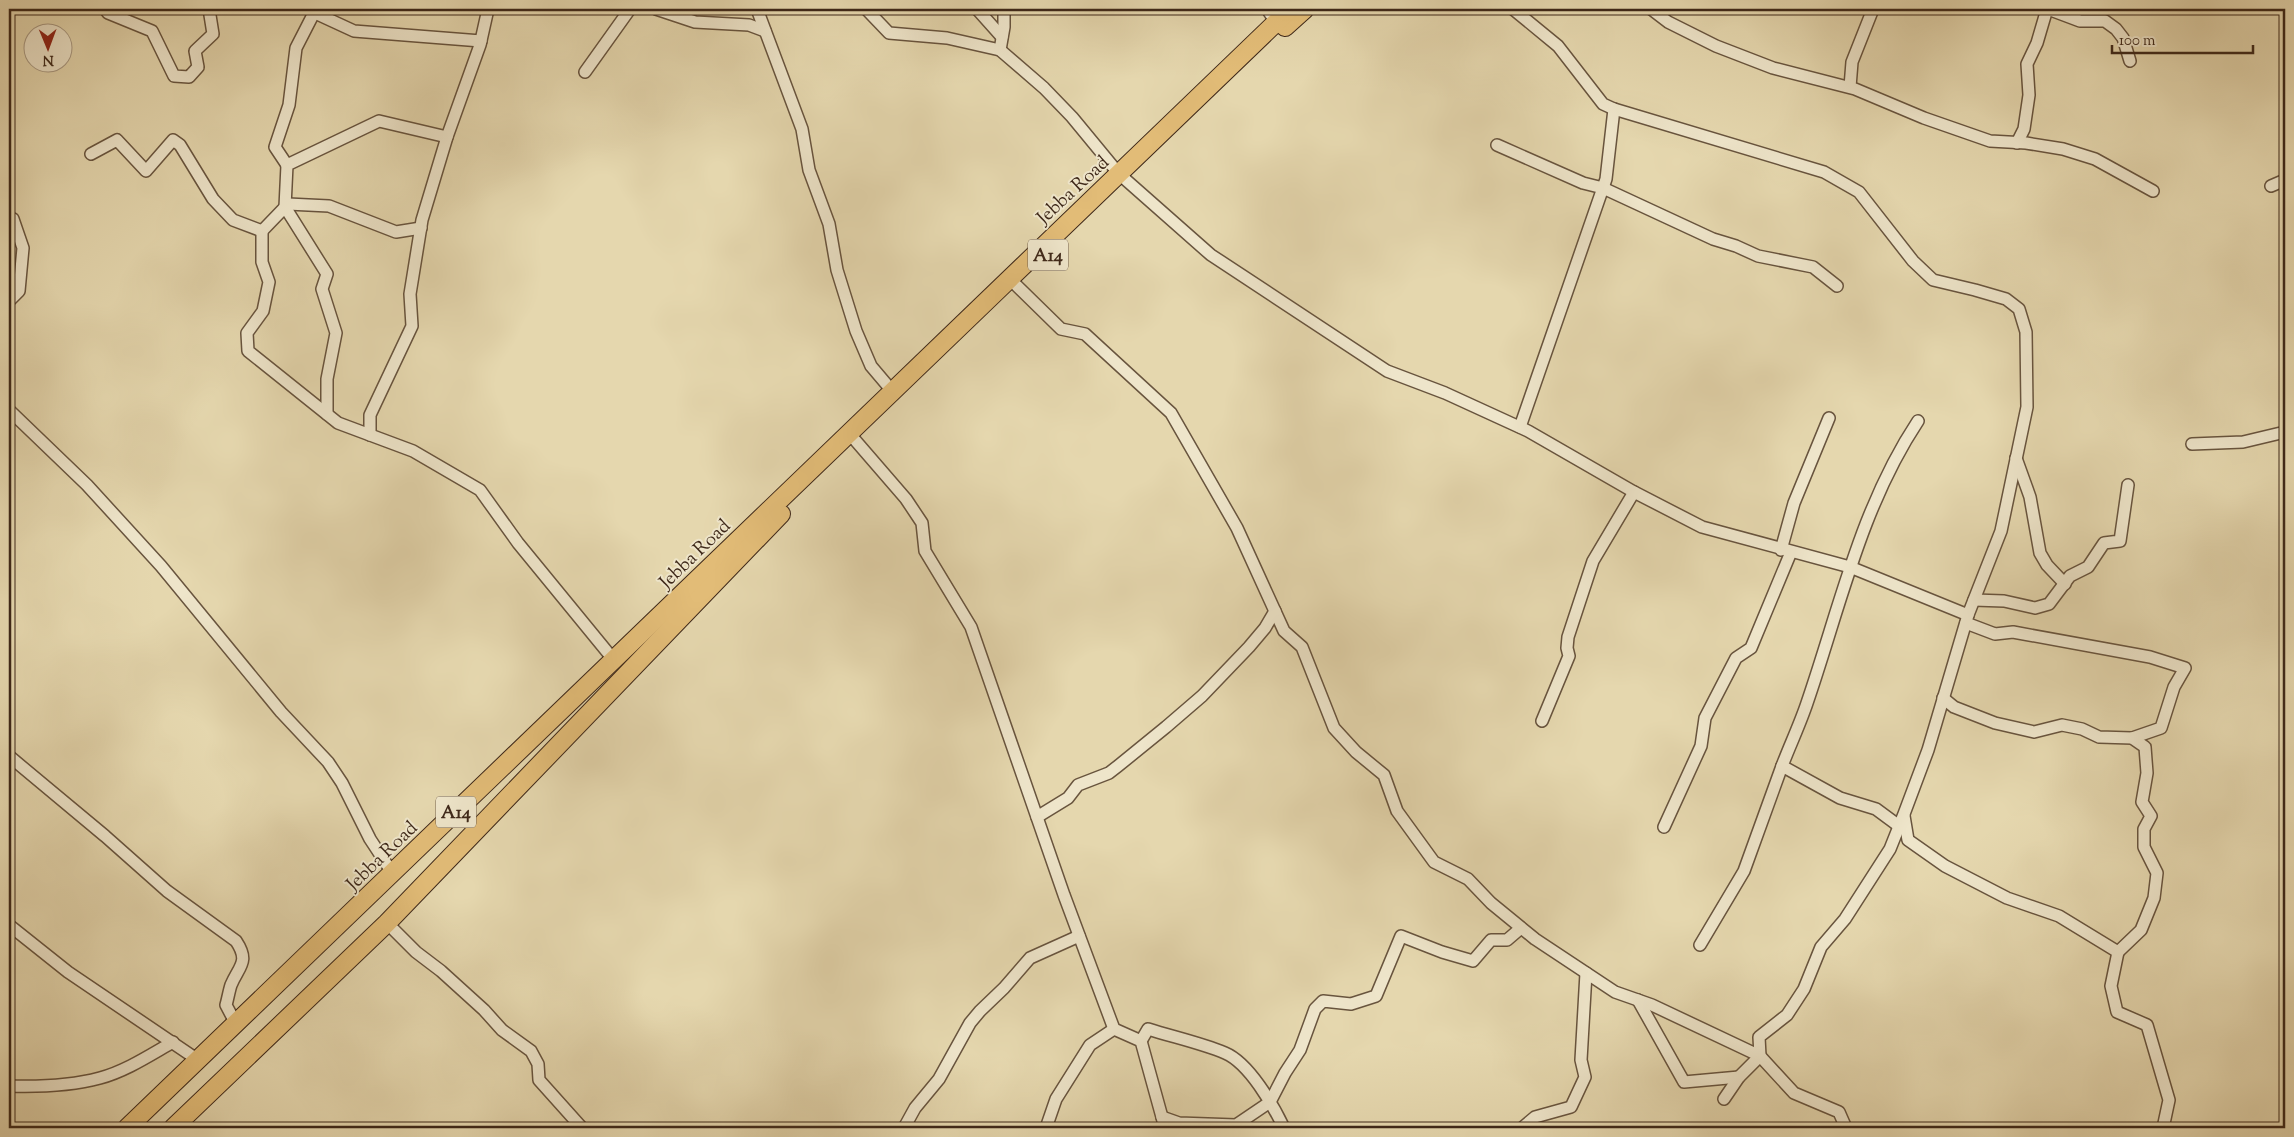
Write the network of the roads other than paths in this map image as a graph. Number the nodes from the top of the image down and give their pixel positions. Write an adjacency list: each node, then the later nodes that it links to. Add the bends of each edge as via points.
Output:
1 (105, 9): 2 (street, via 152,31 174,76 189,77 198,67 195,52 213,34)
2 (209, 9)
3 (488, 9): 20 (street)
4 (630, 9): 23 (street)
5 (656, 9): 18 (street, via 695,22 749,26)
6 (758, 9): 18 (street)
7 (866, 9): 21 (street, via 889,33 947,38)
8 (977, 9): 19 (street)
9 (1004, 9): 19 (street)
10 (1290, 9): 17 (highway, Jebba Road / A14)
11 (1305, 9): 31 (highway, Jebba Road / A14)
12 (1513, 9): 25 (street, via 1558,46 1596,96)
13 (1651, 9): 24 (street, via 1668,22 1716,46 1773,68)
14 (1874, 9): 24 (street, via 1852,62)
15 (2048, 9): 22 (street, via 2080,21 2105,21 2124,38); 27 (street, via 2027,64 2029,95 2024,129)
16 (316, 11): 20 (street, via 354,31); 30 (street, via 296,48 289,105 275,147)
17 (1271, 15): 31 (highway, Jebba Road / A14)
18 (765, 31): 43 (street, via 802,129 809,170 829,224 837,270 856,331 871,366)
19 (1002, 37): 21 (street)
20 (481, 42): 26 (street)
21 (1000, 50): 31 (street, via 1044,88)
22 (2130, 60)
23 (585, 72)
24 (1850, 87): 27 (street, via 1990,141)
25 (1614, 109): 34 (street); 53 (street, via 1824,172 1860,192 1913,261 1933,280 2006,299 2019,309 2026,332 2027,407)
26 (447, 137): 30 (street, via 379,121); 38 (street)
27 (2017, 142): 35 (street, via 2063,149 2094,159)
28 (1497, 145): 34 (street, via 1583,183)
29 (91, 154): 39 (street, via 117,140 146,172 174,140 213,199 234,220)
30 (288, 165): 36 (street)
31 (1123, 177): 40 (highway, Jebba Road / A14); 43 (highway, Jebba Road / A14, via 1007,280); 48 (street, via 1211,256 1387,371)
32 (2285, 180): 33 (street)
33 (2270, 186)
34 (1603, 188): 41 (street, via 1713,239 1758,256 1813,267); 48 (street)
35 (2153, 191)
36 (285, 207): 38 (street, via 288,204 329,206 396,232); 39 (street); 45 (street, via 327,274 322,289 336,333 327,379)
37 (9, 218): 42 (street, via 13,219 23,248 19,291)
38 (421, 228): 50 (street, via 410,294 412,326 370,415)
39 (262, 231): 45 (street, via 262,262 269,282 262,311 248,333 248,351)
40 (1016, 285): 51 (highway, Jebba Road / A14); 61 (street, via 1061,329 1085,334 1171,413 1237,528)
41 (1837, 286)
42 (9, 301)
43 (893, 392): 56 (highway, Jebba Road / A14)
44 (9, 410): 73 (street, via 87,485 161,566 281,712 328,762)
45 (327, 414): 50 (street, via 338,423)
46 (1829, 418): 57 (street, via 1794,503)
47 (1918, 421): 58 (street, via 1875,497)
48 (1520, 427): 55 (street)
49 (2285, 432): 52 (street, via 2243,442)
50 (370, 435): 63 (street, via 413,451 480,490 518,543)
51 (855, 440): 56 (highway, Jebba Road / A14); 70 (street, via 906,499 922,523 926,551 971,627)
52 (2192, 444)
53 (2016, 458): 59 (street, via 2030,497 2040,553); 60 (street, via 2001,531)
54 (2128, 485): 59 (street, via 2120,541 2104,543 2088,567 2070,576)
55 (1634, 492): 57 (street, via 1702,527); 65 (street, via 1593,561 1568,637 1569,656)
56 (787, 499): 63 (highway, Jebba Road / A14); 74 (highway, Jebba Road / A14)
57 (1786, 551): 58 (street); 72 (street, via 1751,648 1736,658 1705,718 1701,746)
58 (1850, 568): 62 (street); 68 (street, via 1807,703)
59 (2065, 584): 60 (street, via 2049,604 2034,608 2004,601)
60 (1974, 600): 62 (street)
61 (1275, 611): 70 (street, via 1249,647 1202,696 1118,766 1078,785 1068,798); 76 (street, via 1284,630 1302,647 1334,728 1384,775 1397,811 1434,862 1468,879)
62 (1967, 619): 64 (street); 66 (street, via 1995,634 2013,632 2150,657 2185,668 2174,687 2160,728)
63 (613, 659): 73 (highway, Jebba Road / A14)
64 (1943, 698): 66 (street, via 1954,707 1995,723 2034,732 2062,725 2099,736); 69 (street)
65 (1542, 721)
66 (2132, 738): 79 (street, via 2145,747 2147,773 2142,802 2151,816 2144,829 2144,846 2157,873 2154,898 2141,930)
67 (9, 756): 82 (street, via 167,891 236,941 243,952 242,965 226,1005)
68 (1782, 766): 71 (street, via 1840,798 1876,809); 78 (street, via 1744,871)
69 (1904, 814): 71 (street); 79 (street, via 1908,840 1945,866 2007,898 2059,916)
70 (1037, 817): 77 (street)
71 (1899, 826): 86 (street, via 1890,849 1846,919 1821,947 1804,989 1787,1015 1759,1037)
72 (1664, 827)
73 (393, 874): 82 (highway, Jebba Road / A14)
74 (387, 923): 94 (highway, Jebba Road / A14); 95 (street, via 502,1030 531,1051 538,1064 539,1080)
75 (9, 926): 85 (street, via 68,972)
76 (1521, 928): 80 (street); 91 (street, via 1507,940 1491,940 1473,961 1401,936 1376,996 1351,1004 1323,1001 1315,1009 1300,1050)
77 (1079, 936): 83 (street); 96 (street, via 1030,958 980,1011 939,1080 915,1108)
78 (1700, 945)
79 (2118, 952): 101 (street, via 2111,986 2117,1012 2147,1025 2169,1100)
80 (1586, 973): 81 (street, via 1615,992); 99 (street, via 1581,1060 1585,1077 1571,1108 1535,1117)
81 (1638, 1000): 86 (street); 88 (street, via 1684,1082)
82 (236, 1024): 87 (highway, Jebba Road / A14)
83 (1114, 1029): 84 (street); 97 (street, via 1090,1045 1056,1099)
84 (1141, 1041): 91 (street, via 1148,1029 1227,1054 1244,1068); 92 (street)
85 (173, 1042): 87 (street); 89 (street, via 101,1078 60,1086)
86 (1760, 1056): 88 (street); 100 (street, via 1794,1093 1839,1112)
87 (198, 1060): 93 (highway, Jebba Road / A14)
88 (1739, 1077): 90 (street)
89 (9, 1086)
90 (1724, 1099)
91 (1270, 1102): 92 (street, via 1236,1125); 98 (street)
92 (1163, 1123)
93 (127, 1128)
94 (173, 1128)
95 (582, 1128)
96 (904, 1128)
97 (1046, 1128)
98 (1284, 1128)
99 (1522, 1128)
100 (1846, 1128)
101 (2163, 1128)

